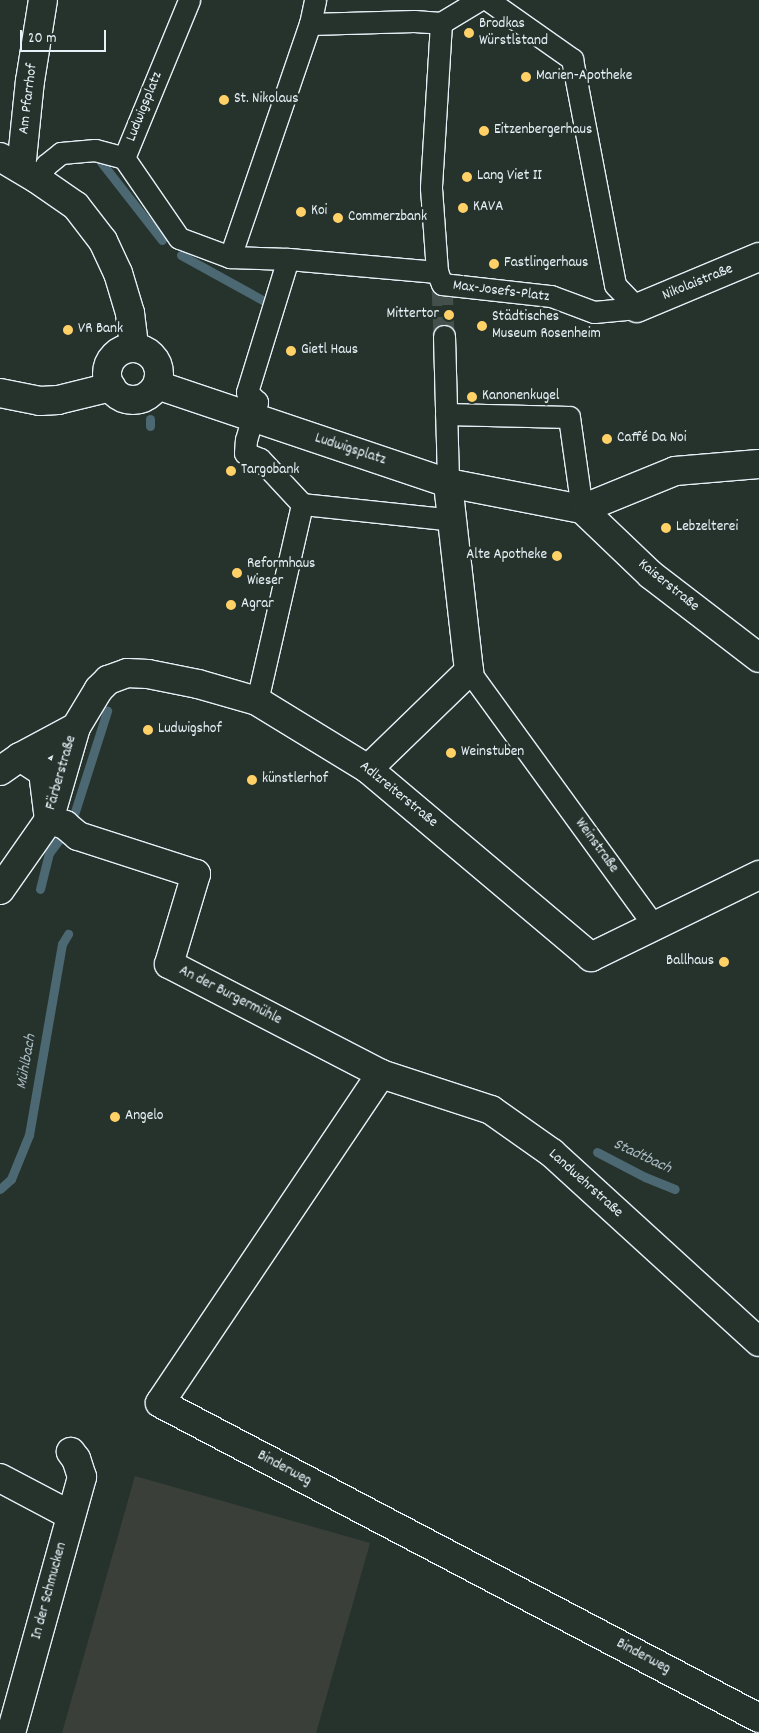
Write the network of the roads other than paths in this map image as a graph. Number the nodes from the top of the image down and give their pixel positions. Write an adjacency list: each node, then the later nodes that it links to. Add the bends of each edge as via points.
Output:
1 (43, 0): 9 (street, Am Pfarrhof)
2 (189, 0): 8 (street, Ludwigsplatz)
3 (315, 0): 7 (street)
4 (479, 0): 6 (street)
5 (488, 0): 14 (street, via 572,59 615,285)
6 (441, 23): 7 (street); 13 (street, Max-Josefs-Platz, via 431,188)
7 (310, 24): 10 (street)
8 (124, 158): 9 (street, Ludwigsplatz, via 95,150 61,153 46,165); 10 (street, Ludwigsplatz, via 179,238)
9 (19, 168): 16 (street, via 76,206 103,241 118,273 130,313)
10 (230, 257): 12 (street, Ludwigsplatz)
11 (759, 257): 14 (street, Nikolaistraße)
12 (288, 259): 13 (street, Ludwigsplatz); 21 (street, via 248,392 257,402)
13 (438, 272): 14 (street, Max-Josefs-Platz, via 442,284 551,296 594,312)
14 (637, 308)
15 (444, 336): 20 (street)
16 (134, 348): 17 (street, via 150,353 156,360 160,377); 18 (street, via 126,349 113,358 108,372)
17 (157, 385): 18 (street, via 152,393 134,400 125,399); 21 (street, Ludwigsplatz)
18 (111, 387): 19 (street, via 58,400)
19 (0, 393)
20 (446, 414): 23 (street); 25 (street, via 569,417)
21 (251, 418): 23 (street, Ludwigsplatz); 24 (street, via 245,453 260,459)
22 (759, 464): 25 (street, via 675,471)
23 (448, 483): 25 (street, Ludwigsplatz); 26 (street, Weinstraße)
24 (302, 504): 26 (street); 30 (street)
25 (582, 509): 27 (street, Kaiserstraße, via 651,575)
26 (453, 520): 28 (street, Weinstraße)
27 (759, 658)
28 (469, 670): 33 (street); 37 (street, Weinstraße)
29 (108, 680): 30 (street, Adlzreiterstraße, via 127,673 148,674); 31 (street, Färberstraße)
30 (256, 701): 33 (street, Adlzreiterstraße)
31 (76, 726): 32 (street, Färberstraße); 34 (street, Färberstraße)
32 (10, 764): 34 (street, Färberstraße, via 43,772)
33 (368, 769): 37 (street, Adlzreiterstraße, via 592,957)
34 (64, 827): 36 (street, Färberstraße); 38 (street, An der Burgermühle, via 196,874 169,964)
35 (759, 875): 37 (street)
36 (0, 890)
37 (655, 927)
38 (381, 1074): 39 (street, Landwehrstraße, via 491,1110 552,1153); 43 (street, Binderweg, via 160,1403)
39 (759, 1342)
40 (71, 1452): 42 (street, In der Schmucken, via 82,1476)
41 (0, 1478): 42 (street)
42 (70, 1515): 44 (street, In der Schmucken)
43 (759, 1718)
44 (11, 1733)

